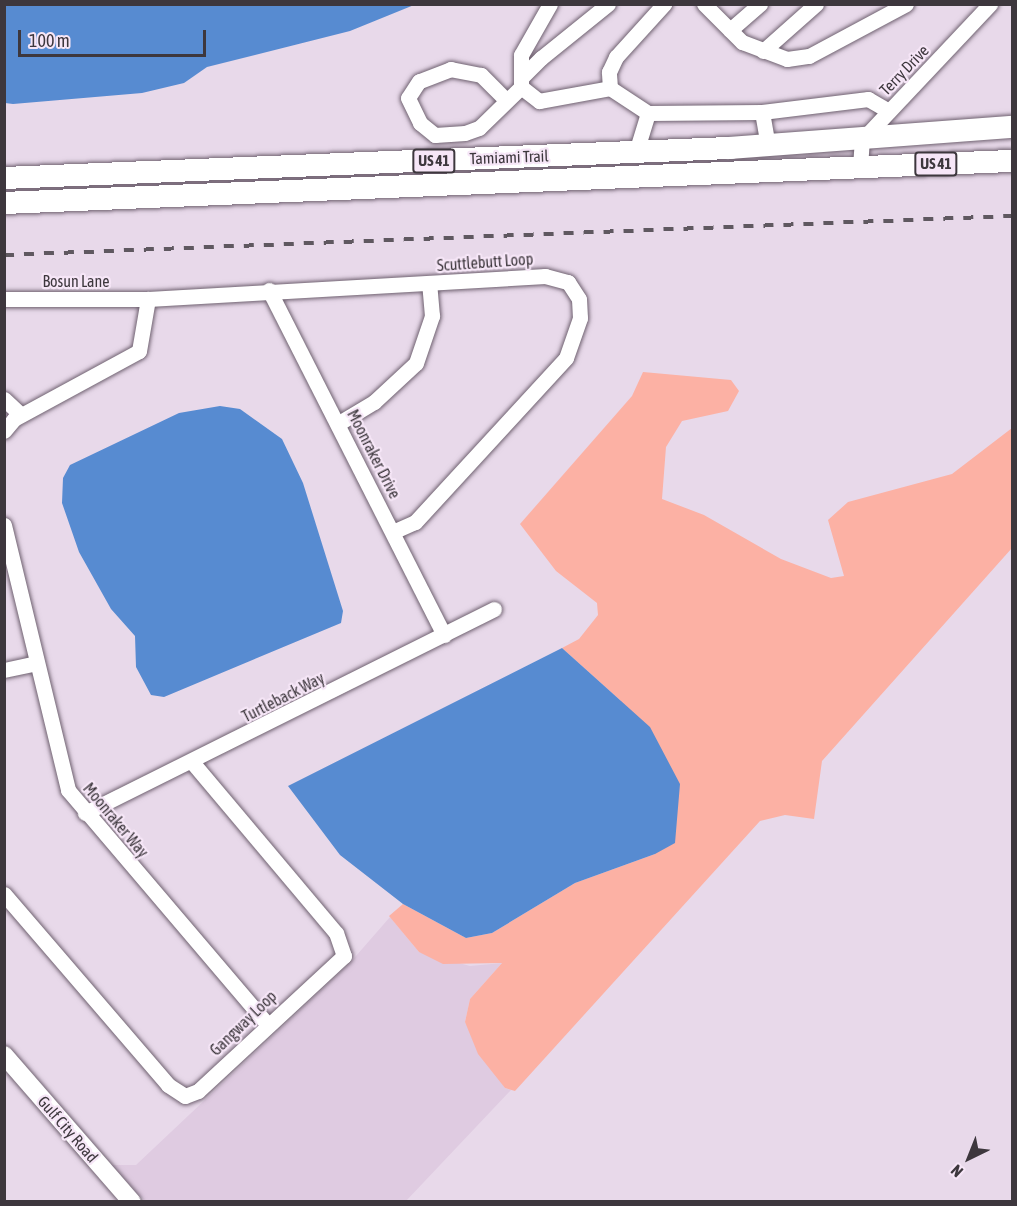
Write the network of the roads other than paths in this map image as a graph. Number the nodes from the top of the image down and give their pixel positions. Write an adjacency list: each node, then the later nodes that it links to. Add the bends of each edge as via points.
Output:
1 (550, 4): 11 (street, via 522,55)
2 (609, 4): 11 (street)
3 (664, 4): 12 (street, via 616,57 609,72)
4 (704, 4): 9 (street)
5 (760, 4): 9 (street)
6 (816, 4): 10 (street)
7 (906, 4): 10 (street, via 809,56 787,59)
8 (990, 4): 14 (street, Terry Drive)
9 (730, 30): 10 (street)
10 (763, 51)
11 (521, 83): 12 (street, via 539,101); 13 (street)
12 (610, 88): 16 (street)
13 (504, 98): 13 (street, via 479,128 435,135 420,123 408,98 419,81 451,69 481,75)
14 (889, 111): 15 (street, via 868,99); 18 (street, Terry Drive)
15 (762, 112): 16 (street); 19 (street)
16 (648, 113): 20 (street)
17 (1012, 127): 18 (main road, Tamiami Trail / US 41)
18 (862, 140): 19 (main road, Tamiami Trail / US 41); 22 (street)
19 (768, 146): 20 (main road, Tamiami Trail / US 41)
20 (636, 152): 23 (main road, Tamiami Trail / US 41)
21 (1012, 161): 22 (main road, Tamiami Trail / US 41)
22 (860, 167): 25 (main road, Tamiami Trail / US 41)
23 (152, 172): 24 (main road, Tamiami Trail / US 41); 25 (street)
24 (4, 178)
25 (153, 196): 26 (main road, Tamiami Trail / US 41)
26 (4, 202)
27 (429, 284): 28 (street, Scuttlebutt Loop); 33 (street, via 430,327 416,363 374,402); 36 (street, Scuttlebutt Loop, via 545,276 568,282 579,299 580,318 566,358 416,522)
28 (269, 290): 30 (street, Scuttlebutt Loop); 33 (street, Moonraker Drive)
29 (4, 299): 30 (street, Bosun Lane)
30 (148, 299): 32 (street, via 139,351)
31 (4, 399): 32 (street)
32 (21, 415): 34 (street)
33 (339, 423): 36 (street, Moonraker Drive)
34 (4, 430)
35 (4, 525): 39 (street, Moonraker Way)
36 (393, 532): 38 (street, Moonraker Drive)
37 (494, 609): 38 (street, Turtleback Way)
38 (444, 635): 41 (street, Turtleback Way)
39 (36, 663): 40 (street); 42 (street, Moonraker Way, via 68,790)
40 (4, 670)
41 (193, 763): 42 (street, Turtleback Way); 44 (street, Gangway Loop, via 336,933 344,956)
42 (85, 813): 44 (street, Moonraker Way)
43 (4, 894): 44 (street, Gangway Loop, via 168,1085 184,1096 198,1091)
44 (267, 1024)
45 (5, 1057): 46 (street, Gulf City Road)
46 (132, 1202)

